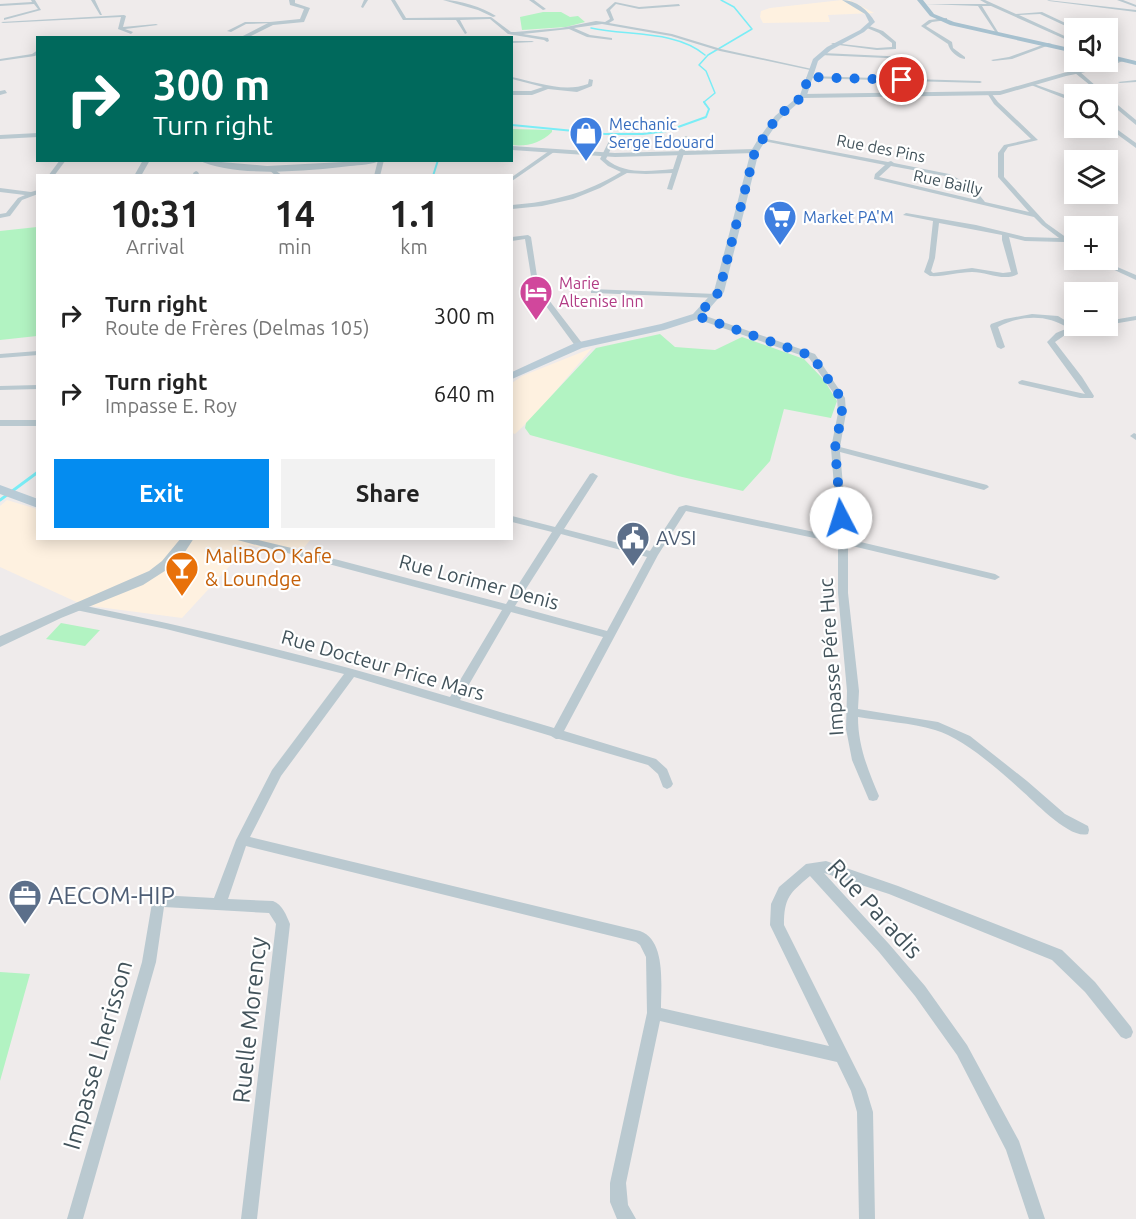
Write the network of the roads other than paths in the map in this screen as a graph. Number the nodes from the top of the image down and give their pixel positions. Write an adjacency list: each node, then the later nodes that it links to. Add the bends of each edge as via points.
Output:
1 (292, 0): 28 (street, via 292,4 307,8 303,19)
2 (366, 0): 17 (street)
3 (393, 0): 23 (street, via 405,19)
4 (445, 0): 24 (street, via 486,11 494,15)
5 (531, 0): 19 (street)
6 (645, 0): 18 (street)
7 (675, 0): 18 (street, via 679,5)
8 (845, 0): 32 (main road, via 870,16)
9 (920, 0): 26 (main road, via 926,10)
10 (1049, 0): 20 (street)
11 (1119, 0): 20 (street)
12 (34, 1): 16 (street); 30 (street, via 40,9 8,17)
13 (94, 1): 21 (street)
14 (927, 2): 15 (street); 26 (main road)
15 (981, 3): 22 (street); 36 (street)
16 (2, 6)
17 (363, 7)
18 (654, 7): 27 (street, via 611,4 608,10 612,20)
19 (544, 9)
20 (1136, 9)
21 (101, 14)
22 (1016, 14): 29 (street, via 1041,13); 42 (street)
23 (458, 18): 24 (street); 38 (street)
24 (491, 18): 39 (street)
25 (56, 19): 30 (street); 33 (street, via 124,16); 40 (street)
26 (943, 19): 36 (main road); 46 (main road); 51 (street, via 923,26 951,43 951,48)
27 (607, 22): 34 (street); 57 (street)
28 (272, 23): 35 (street, via 245,23); 41 (street)
29 (1064, 23)
30 (2, 24)
31 (156, 25): 33 (street)
32 (869, 27): 45 (main road); 45 (street, via 889,37 894,48 877,50)
33 (121, 28): 37 (street)
34 (570, 28): 39 (street); 43 (street)
35 (229, 32)
36 (996, 32): 46 (main road)
37 (131, 33)
38 (465, 33)
39 (514, 34): 44 (street, via 548,41)
40 (46, 36)
41 (246, 36)
42 (1064, 38)
43 (610, 39)
44 (513, 42)
45 (833, 44): 50 (main road)
46 (1049, 45): 47 (main road); 48 (main road); 54 (street)
47 (1064, 45)
48 (1064, 47)
49 (36, 53): 53 (street)
50 (822, 54): 52 (street); 57 (main road)
51 (963, 57)
52 (908, 58)
53 (0, 60)
54 (993, 60)
55 (1120, 60): 56 (main road)
56 (1136, 64)
57 (810, 69): 59 (main road)
58 (1077, 72): 65 (street); 66 (street)
59 (808, 77): 64 (street); 70 (main road)
60 (513, 78): 67 (street)
61 (591, 80): 67 (street, via 590,85 578,90)
62 (1120, 81): 63 (street)
63 (1136, 81)
64 (980, 82)
65 (1033, 84): 69 (street); 71 (street)
66 (1091, 84)
67 (548, 87): 68 (street, via 532,93)
68 (513, 93)
69 (989, 94): 70 (street); 102 (street, via 1035,140 1006,146 1000,165 1001,177)
70 (803, 96): 79 (main road, via 777,117)
71 (1064, 96)
72 (1118, 107): 73 (street)
73 (1136, 123)
74 (1118, 132): 80 (street)
75 (36, 135): 76 (street)
76 (0, 137)
77 (686, 138): 85 (street)
78 (612, 140): 84 (street)
79 (761, 140): 82 (main road); 88 (street, Rue des Pins)
80 (1136, 146)
81 (513, 148): 83 (street)
82 (755, 151): 85 (street); 111 (main road, via 732,249)
83 (551, 152): 84 (street); 93 (street)
84 (605, 155): 85 (street); 91 (street, via 603,161)
85 (680, 155): 90 (street)
86 (212, 162): 89 (street)
87 (356, 162): 89 (street)
88 (891, 163): 98 (street, Rue des Pins, via 959,180 970,186); 98 (street, Rue Bailly, via 876,178)
89 (272, 169): 92 (street)
90 (675, 171): 91 (street); 94 (street)
91 (625, 172): 99 (street, via 573,198)
92 (278, 174)
93 (513, 178)
94 (670, 189)
95 (0, 190): 96 (street)
96 (36, 194)
97 (36, 194): 101 (street, via 20,199 8,215)
98 (984, 204): 102 (street, Rue Bailly)
99 (514, 206)
100 (906, 215): 103 (street)
101 (0, 216)
102 (1035, 216): 106 (street)
103 (936, 219): 104 (street); 104 (street, via 927,272 932,275 972,270 1015,274)
104 (1006, 234): 107 (street, via 1042,241)
105 (513, 239): 117 (street, via 528,237 539,291)
106 (1064, 239)
107 (1064, 240)
108 (1117, 270): 109 (street)
109 (1136, 279)
110 (594, 291): 111 (street)
111 (716, 297): 112 (main road)
112 (697, 316): 117 (main road); 127 (street, Impasse Pére Huc, via 812,356 841,398)
113 (1136, 318): 114 (street)
114 (1118, 321)
115 (1064, 322): 118 (street, via 1049,317 1005,320 994,326)
116 (1064, 334): 122 (street, via 1052,342 1091,394 1080,396)
117 (579, 345): 121 (main road)
118 (1001, 347)
119 (36, 353): 120 (street)
120 (0, 356)
121 (513, 375)
122 (1022, 382)
123 (36, 387): 124 (street)
124 (0, 388)
125 (0, 423): 126 (street)
126 (36, 423)
127 (835, 448): 129 (street); 136 (street, Impasse Pére Huc)
128 (593, 476): 133 (street)
129 (984, 487)
130 (6, 491): 131 (main road)
131 (36, 503)
132 (513, 519): 133 (street)
133 (558, 530): 137 (street); 140 (street)
134 (186, 540): 139 (street, via 163,568 130,587)
135 (244, 540): 140 (street, Rue Lorimer Denis)
136 (843, 541): 137 (street, via 691,507 682,509); 138 (street); 145 (street, Impasse Pére Huc)
137 (653, 555): 141 (street)
138 (995, 577)
139 (76, 607): 142 (street); 143 (street, Rue Docteur Price Mars, via 166,625)
140 (508, 609): 141 (street, Rue Lorimer Denis); 144 (street)
141 (610, 634): 146 (street)
142 (0, 642)
143 (352, 672): 144 (street, Rue Docteur Price Mars); 150 (street, via 276,772)
144 (453, 702): 146 (street, Rue Docteur Price Mars)
145 (852, 712): 148 (street, Impasse Pére Huc, via 858,760); 149 (street, via 938,726 966,739 1061,819)
146 (556, 735): 147 (street, Rue Docteur Price Mars, via 652,762 663,772)
147 (666, 784)
148 (873, 796)
149 (1083, 830)
150 (242, 840): 153 (street); 154 (street, via 640,937 653,957)
151 (811, 868): 155 (street, via 826,867 894,890 1057,956 1090,987); 156 (street, Rue Paradis, via 776,902 777,925); 161 (street, Rue Paradis, via 920,991 962,1050 1012,1147)
152 (158, 901): 153 (street, Ruelle Morency); 157 (street, Impasse Lherisson, via 149,962)
153 (219, 904): 158 (street, Ruelle Morency, via 273,907 283,924)
154 (654, 1013): 156 (street); 159 (street, via 618,1183 621,1212)
155 (1126, 1032)
156 (842, 1056): 160 (street, Rue Paradis, via 865,1112)
157 (75, 1219)
158 (249, 1219)
159 (628, 1219)
160 (867, 1219)
161 (1037, 1219)

